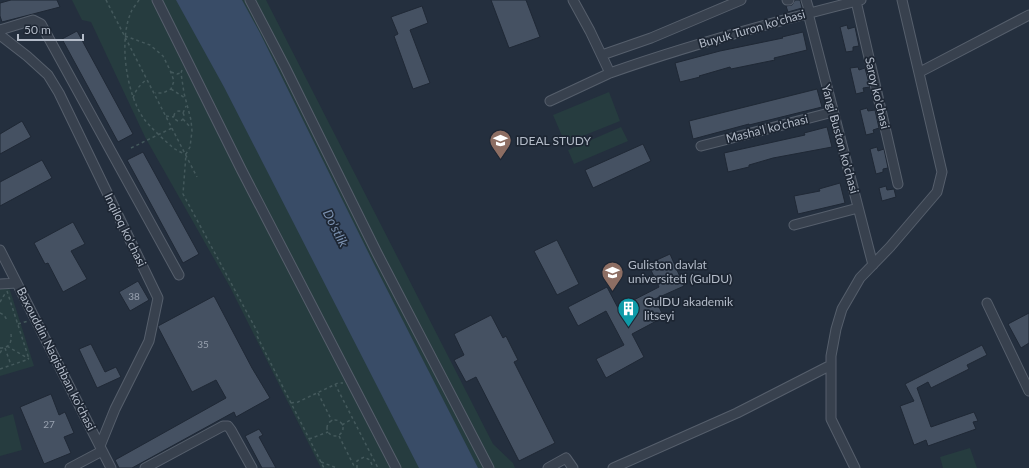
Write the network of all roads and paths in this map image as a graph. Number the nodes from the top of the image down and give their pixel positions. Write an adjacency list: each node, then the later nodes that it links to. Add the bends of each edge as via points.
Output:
1 (106, 0): 14 (path)
2 (139, 0): 14 (path, via 132,10)
3 (157, 0): 16 (street)
4 (250, 0): 85 (street, via 377,254)
5 (573, 0): 15 (street)
6 (741, 0): 15 (street, via 651,38)
7 (806, 0): 10 (street, Yangi Buston ko'chasi)
8 (902, 0): 18 (street)
9 (859, 1): 10 (street, Buyuk Turon ko'chasi); 40 (street, Saroy ko'chasi)
10 (809, 13): 20 (street, Buyuk Turon ko'chasi, via 666,53); 28 (street, Yangi Buston ko'chasi)
11 (1029, 15): 18 (street)
12 (0, 30): 45 (street, via 33,20 41,24)
13 (0, 35): 71 (street, Inqiloq ko'chasi, via 48,75 158,298 149,341 118,402)
14 (125, 36): 17 (path, via 150,45 163,56); 21 (path); 24 (path, via 129,84)
15 (602, 55): 20 (street)
16 (187, 59): 19 (path); 60 (street)
17 (171, 72): 19 (path); 22 (path, via 174,81)
18 (920, 72): 44 (street, via 942,172 937,192)
19 (181, 73): 25 (path)
20 (610, 73): 26 (street, Buyuk Turon ko'chasi)
21 (147, 79): 23 (path); 24 (path, via 140,84)
22 (171, 89): 23 (path, via 163,93); 25 (path)
23 (154, 93): 30 (path)
24 (134, 98): 35 (path, via 144,119)
25 (185, 98): 27 (path)
26 (550, 101)
27 (187, 106): 29 (path); 34 (path)
28 (833, 112): 36 (street, Masha'l ko'chasi); 41 (street, Yangi Buston ko'chasi)
29 (183, 113): 31 (path, via 177,112); 32 (path)
30 (166, 116): 31 (path); 33 (path)
31 (174, 117): 32 (path, via 177,121)
32 (183, 119): 34 (path)
33 (172, 128): 35 (path); 38 (path)
34 (192, 129): 38 (path, via 190,147)
35 (159, 134): 37 (path); 38 (path, via 175,150)
36 (700, 146)
37 (130, 148)
38 (186, 154): 39 (path); 64 (path, via 183,194 258,333 257,336)
39 (197, 177)
40 (898, 184)
41 (858, 208): 42 (street); 44 (street, Yangi Buston ko'chasi)
42 (794, 225)
43 (0, 250): 46 (street, Baxouddin Naqishban ko'chasi)
44 (873, 265): 58 (street, via 860,278 842,309 836,329)
45 (179, 275)
46 (17, 283): 47 (street); 71 (street, Baxouddin Naqishban ko'chasi)
47 (4, 286): 48 (path); 56 (path)
48 (0, 302)
49 (987, 303): 62 (street)
50 (0, 313): 51 (path)
51 (7, 320)
52 (11, 334): 53 (path, via 11,342)
53 (5, 347): 54 (path); 55 (path); 56 (path); 57 (path)
54 (0, 348)
55 (0, 353)
56 (29, 359): 57 (path)
57 (11, 365): 59 (path)
58 (831, 365): 88 (street, via 737,413); 89 (street, via 831,419)
59 (0, 369)
60 (351, 380): 61 (path); 84 (street)
61 (335, 384): 63 (path); 65 (path)
62 (1029, 391)
63 (318, 393): 64 (path); 66 (path)
64 (291, 403): 70 (path)
65 (353, 419): 67 (path); 72 (path)
66 (332, 421): 67 (path); 68 (path)
67 (342, 425): 69 (path)
68 (328, 432): 69 (path); 70 (path)
69 (339, 435): 81 (path)
70 (309, 439): 74 (path)
71 (101, 449): 75 (street); 76 (street, Baxouddin Naqishban ko'chasi)
72 (374, 460): 73 (path); 83 (path)
73 (371, 461): 81 (path, via 366,457 361,458 357,461); 82 (path)
74 (320, 462): 79 (path); 80 (path)
75 (70, 468)
76 (111, 468)
77 (145, 468): 78 (street, via 225,426 231,430)
78 (252, 468)
79 (324, 468)
80 (336, 468)
81 (357, 468)
82 (371, 468)
83 (378, 468)
84 (396, 468)
85 (489, 468)
86 (548, 468): 87 (street, via 566,458)
87 (573, 468)
88 (613, 468)
89 (855, 468)

